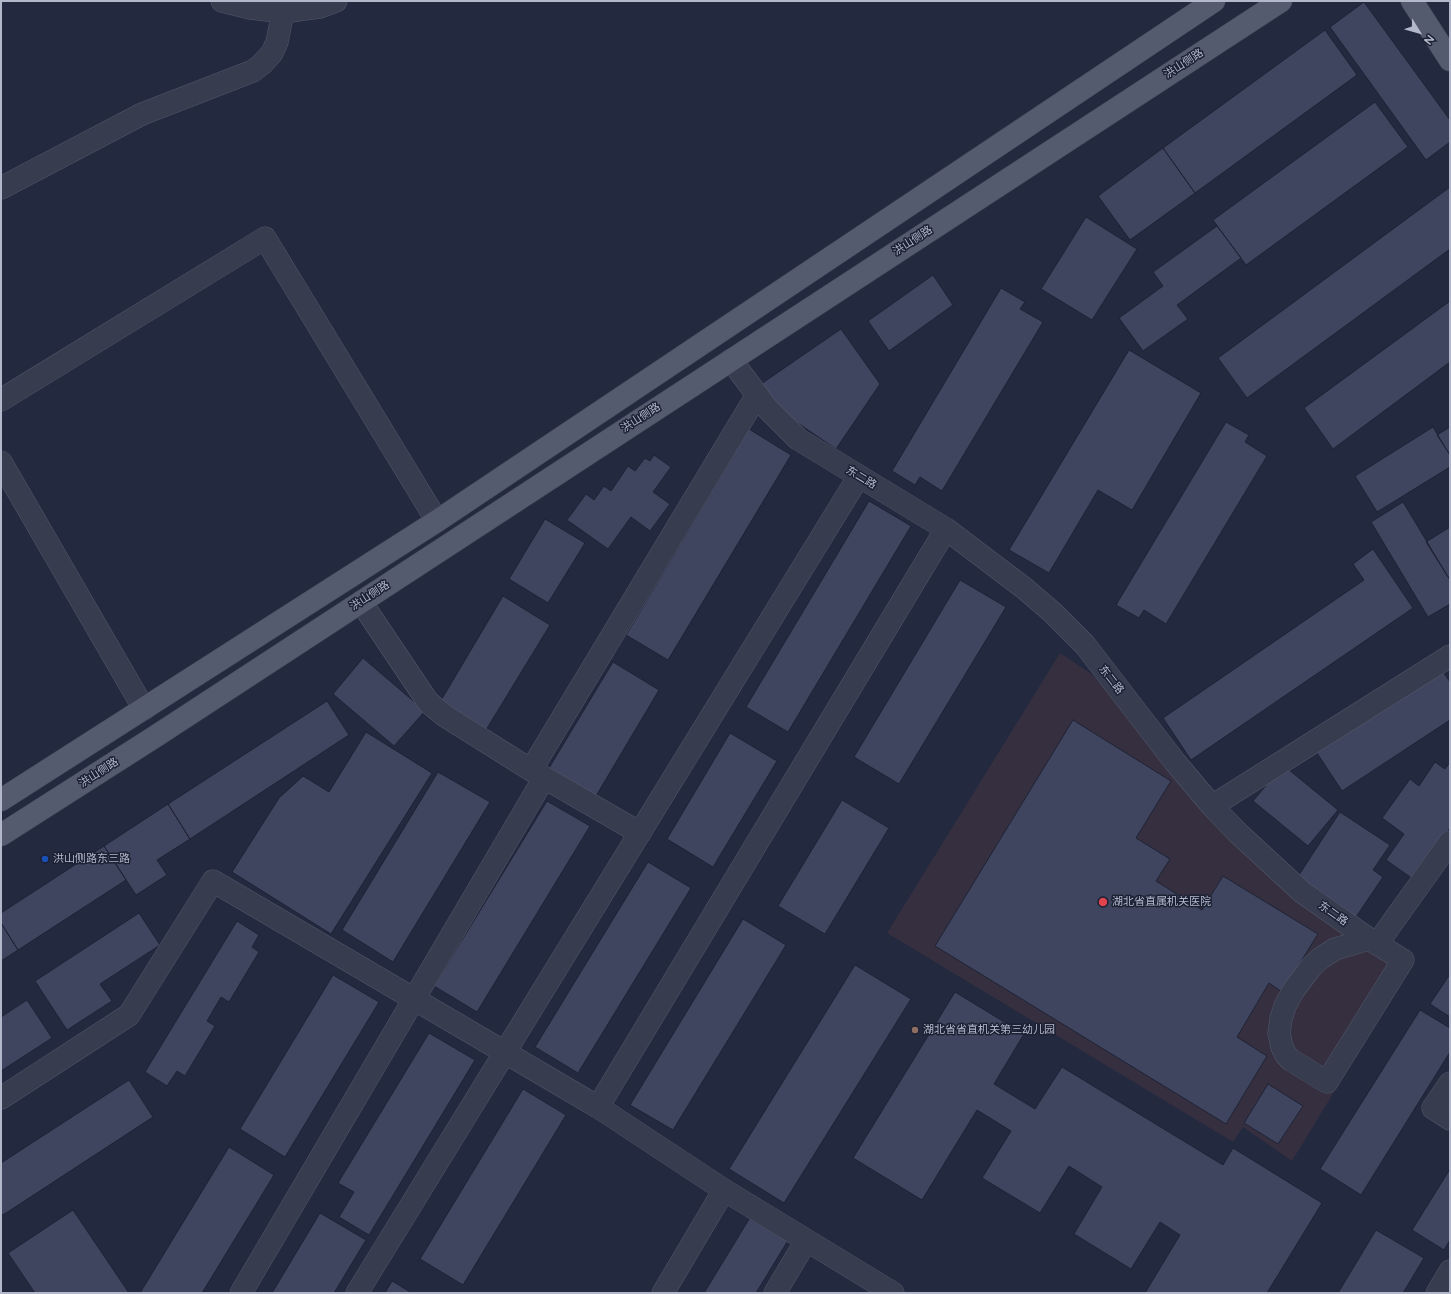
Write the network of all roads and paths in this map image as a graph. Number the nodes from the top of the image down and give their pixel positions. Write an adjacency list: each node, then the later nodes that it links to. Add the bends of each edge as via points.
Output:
1 (222, 1): 6 (street)
2 (336, 1): 6 (street, via 320,7)
3 (1214, 1): 14 (main road)
4 (1281, 1): 9 (main road, 洪山侧路)
5 (1412, 1): 7 (main road)
6 (283, 12): 8 (street, via 272,53 253,71 142,114)
7 (1450, 60)
8 (1, 188)
9 (731, 360): 10 (street, 东二路); 16 (main road, 洪山侧路)
10 (758, 395): 13 (street, 东二路, via 798,439); 19 (street)
11 (1, 400): 14 (street, via 265,238)
12 (1, 462): 18 (street)
13 (859, 476): 15 (street, 东二路); 22 (street)
14 (437, 521): 18 (main road)
15 (946, 529): 21 (street, 东二路, via 1024,588 1085,646 1174,762); 30 (street)
16 (361, 602): 19 (street, via 428,702 463,729); 23 (main road, 洪山侧路)
17 (1450, 656): 21 (street)
18 (144, 709): 20 (main road)
19 (538, 774): 22 (street); 26 (street)
20 (1, 800)
21 (1212, 806): 25 (street, 东二路, via 1302,892)
22 (640, 834): 27 (street)
23 (1, 836)
24 (1450, 842): 25 (street)
25 (1373, 941): 25 (street, 东二路, via 1335,949 1316,962 1300,980 1280,1019 1279,1033 1286,1055 1327,1082 1403,960)
26 (414, 998): 27 (street); 29 (street, via 212,881 130,1015); 36 (street)
27 (505, 1053): 30 (street); 37 (street)
28 (1450, 1083): 31 (street, via 1433,1108)
29 (1, 1098)
30 (598, 1107): 32 (street)
31 (1450, 1119)
32 (724, 1190): 33 (street); 38 (street)
33 (806, 1241): 35 (street); 39 (street)
34 (1450, 1271): 40 (street)
35 (881, 1290)
36 (241, 1293)
37 (358, 1293)
38 (662, 1293)
39 (775, 1293)
40 (1437, 1293)

